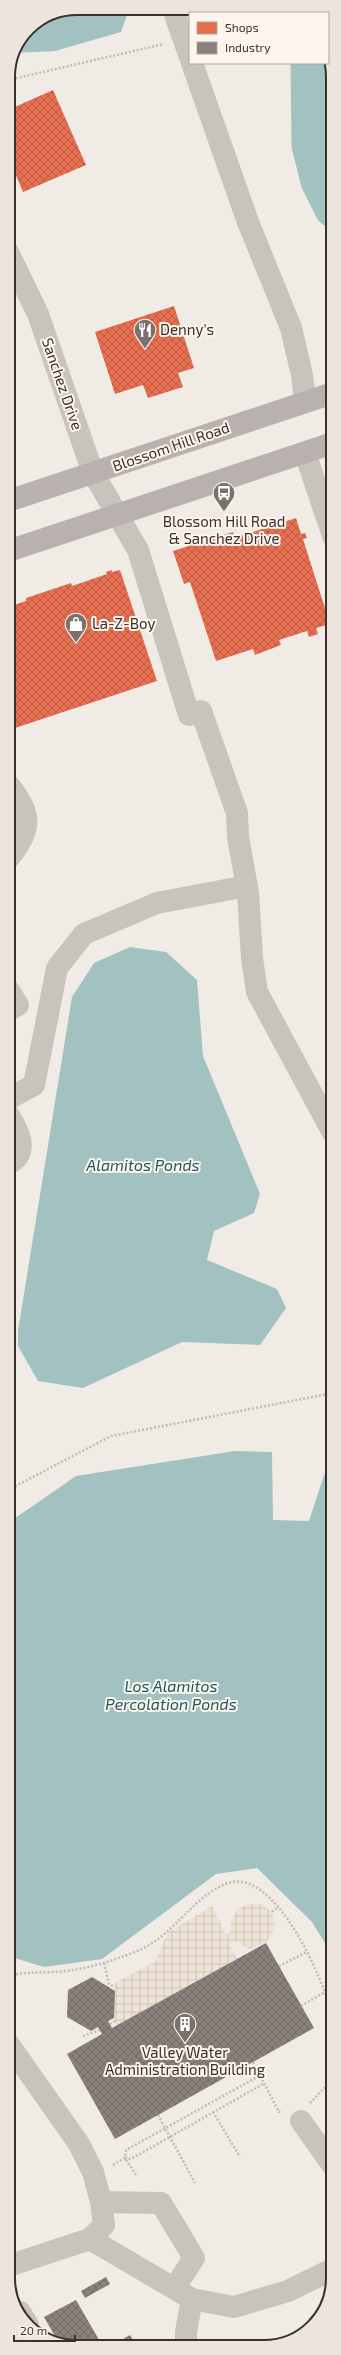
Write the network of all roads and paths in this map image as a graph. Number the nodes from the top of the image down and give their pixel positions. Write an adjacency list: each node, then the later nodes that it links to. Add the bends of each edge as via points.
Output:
1 (175, 15): 2 (street)
2 (187, 48): 4 (path)
3 (192, 64): 6 (street, via 248,222 291,328 302,374)
4 (15, 79)
5 (15, 266): 9 (street, Sanchez Drive, via 38,314)
6 (321, 397): 9 (main road, Blossom Hill Road)
7 (326, 446): 8 (main road)
8 (305, 453): 11 (main road); 12 (street)
9 (93, 473): 10 (main road, Blossom Hill Road); 11 (street, Sanchez Drive)
10 (15, 498)
11 (117, 515): 13 (main road); 16 (street, Sanchez Drive, via 138,550 195,713 236,813)
12 (326, 515)
13 (15, 549)
14 (15, 792): 15 (street, via 22,801 27,816 26,828)
15 (15, 848)
16 (247, 886): 17 (street, via 157,902 84,934 57,968 34,1085); 18 (street, Sanchez Drive, via 257,992)
17 (15, 1095)
18 (326, 1107)
19 (15, 1127): 20 (street, via 21,1139 21,1152)
20 (15, 1160)
21 (326, 1394): 22 (path, via 111,1436)
22 (15, 1486)
23 (279, 1906): 24 (path); 25 (path); 26 (path, via 259,1890 243,1882 228,1883 212,1892 150,1945)
24 (272, 1912)
25 (307, 1952): 27 (path); 30 (path)
26 (104, 1963): 28 (path, via 54,1972); 29 (path, via 109,1984)
27 (279, 1966)
28 (15, 1974)
29 (114, 1987)
30 (325, 1992): 31 (path); 32 (path)
31 (326, 1996)
32 (301, 2006)
33 (115, 2021): 34 (path)
34 (110, 2024)
35 (100, 2030): 36 (path)
36 (83, 2036)
37 (15, 2053): 53 (street, via 79,2144 93,2172)
38 (253, 2062): 39 (path)
39 (259, 2076): 40 (path); 45 (path)
40 (263, 2084): 42 (path); 43 (path, via 279,2112)
41 (326, 2087): 43 (path, via 317,2098)
42 (213, 2112): 46 (path); 48 (path)
43 (297, 2112): 47 (street)
44 (158, 2115): 45 (path)
45 (165, 2128): 46 (path); 49 (path, via 126,2150)
46 (169, 2137): 49 (path, via 131,2159); 52 (path)
47 (326, 2156)
48 (240, 2157)
49 (125, 2158): 50 (path); 51 (path)
50 (112, 2165)
51 (136, 2175)
52 (195, 2183)
53 (101, 2202): 54 (street, via 104,2225); 57 (street, via 161,2203 194,2258)
54 (90, 2239): 55 (street); 57 (street)
55 (15, 2264)
56 (326, 2272): 57 (street, via 288,2291 234,2307)
57 (183, 2293): 58 (street)
58 (186, 2340)

